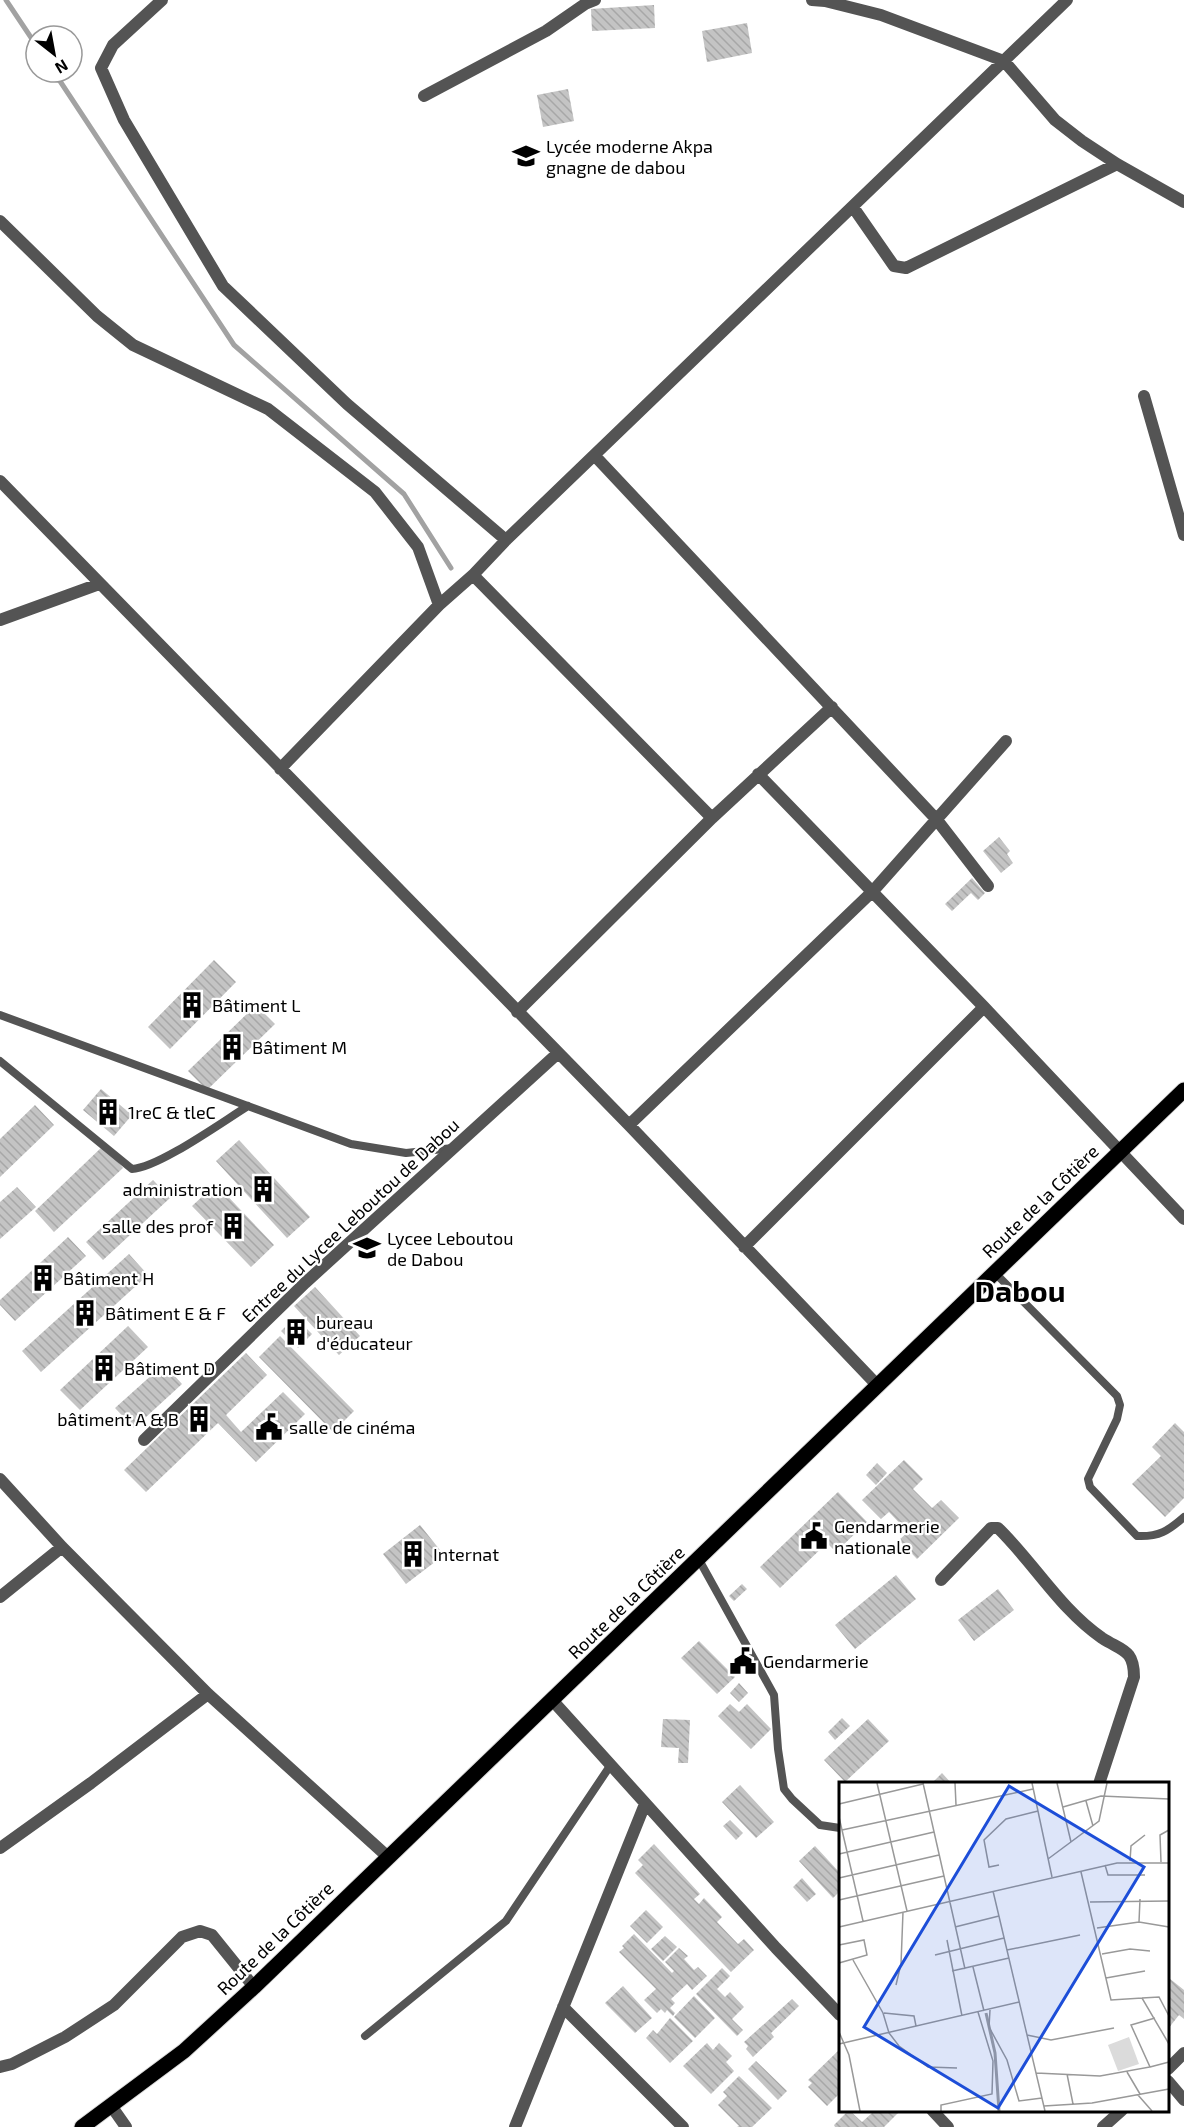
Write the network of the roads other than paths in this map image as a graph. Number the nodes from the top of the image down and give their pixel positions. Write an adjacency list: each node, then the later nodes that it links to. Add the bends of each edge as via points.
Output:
1 (162, 0): 15 (street, via 113,45 101,68 124,120 223,286 347,404)
2 (595, 0): 6 (street, via 546,31)
3 (812, 0): 5 (street, via 881,15)
4 (1067, 0): 5 (street)
5 (1004, 61): 7 (street, via 1055,120); 9 (street)
6 (424, 96)
7 (1117, 164): 8 (street); 9 (street, via 906,268 894,266)
8 (1184, 202)
9 (853, 207): 12 (street)
10 (0, 221): 18 (street, via 97,316 133,345 268,409 375,492 418,547)
11 (1143, 396): 14 (street)
12 (595, 456): 15 (street); 20 (street)
13 (0, 481): 17 (street)
14 (1184, 535)
15 (506, 540): 16 (street)
16 (473, 574): 18 (street); 24 (street)
17 (99, 584): 19 (street); 22 (street)
18 (439, 605): 22 (street)
19 (0, 620)
20 (832, 707): 23 (street); 25 (street)
21 (1006, 741): 25 (street)
22 (280, 769): 29 (street)
23 (758, 774): 24 (street); 27 (street)
24 (712, 818): 29 (street)
25 (937, 820): 26 (street); 27 (street)
26 (988, 886)
27 (873, 891): 28 (street); 35 (street)
28 (984, 1007): 37 (street); 39 (street)
29 (517, 1012): 31 (street)
30 (0, 1015): 34 (lane)
31 (557, 1054): 35 (street); 36 (street, Entree du Lycee Leboutou de Dabou)
32 (0, 1061): 34 (lane, via 132,1168 161,1160)
33 (1184, 1090): 37 (main road, Route de la Côtière)
34 (248, 1106): 36 (lane, via 351,1144 406,1153)
35 (629, 1125): 39 (street)
36 (454, 1148): 42 (street, Entree du Lycee Leboutou de Dabou, via 305,1283)
37 (1120, 1152): 38 (street); 40 (main road, Route de la Côtière)
38 (1184, 1219)
39 (744, 1247): 41 (street)
40 (994, 1272): 41 (main road, Route de la Côtière); 44 (lane, via 1117,1396 1117,1419 1088,1479 1090,1487 1137,1536 1151,1537 1168,1531)
41 (878, 1386): 46 (main road, Route de la Côtière)
42 (144, 1440)
43 (0, 1479): 45 (street)
44 (1184, 1517)
45 (62, 1547): 48 (street); 49 (street)
46 (699, 1558): 50 (main road, Route de la Côtière); 54 (lane, via 774,1695 784,1789 820,1825)
47 (941, 1580): 52 (street, via 991,1528 998,1528 1059,1599 1101,1637 1128,1653 1134,1663 1134,1677)
48 (0, 1597)
49 (208, 1694): 55 (street); 56 (street)
50 (553, 1701): 51 (street); 56 (main road, Route de la Côtière)
51 (610, 1766): 53 (street); 60 (lane, via 506,1921)
52 (1100, 1782)
53 (645, 1804): 58 (street); 59 (street)
54 (839, 1828)
55 (0, 1848)
56 (388, 1857): 57 (main road, Route de la Côtière)
57 (254, 1987): 62 (street, via 212,1935 200,1931 182,1937 114,2005 65,2037); 66 (main road, Route de la Côtière, via 184,2051)
58 (563, 2007): 71 (street); 72 (street)
59 (839, 2014)
60 (365, 2037)
61 (1184, 2053): 63 (street)
62 (0, 2067)
63 (1169, 2067)
64 (1169, 2083): 65 (street)
65 (1184, 2100)
66 (112, 2107): 69 (main road, Route de la Côtière); 70 (street)
67 (934, 2112): 73 (street)
68 (1120, 2112): 74 (street)
69 (82, 2127)
70 (126, 2127)
71 (515, 2127)
72 (683, 2127)
73 (948, 2127)
74 (1103, 2127)

